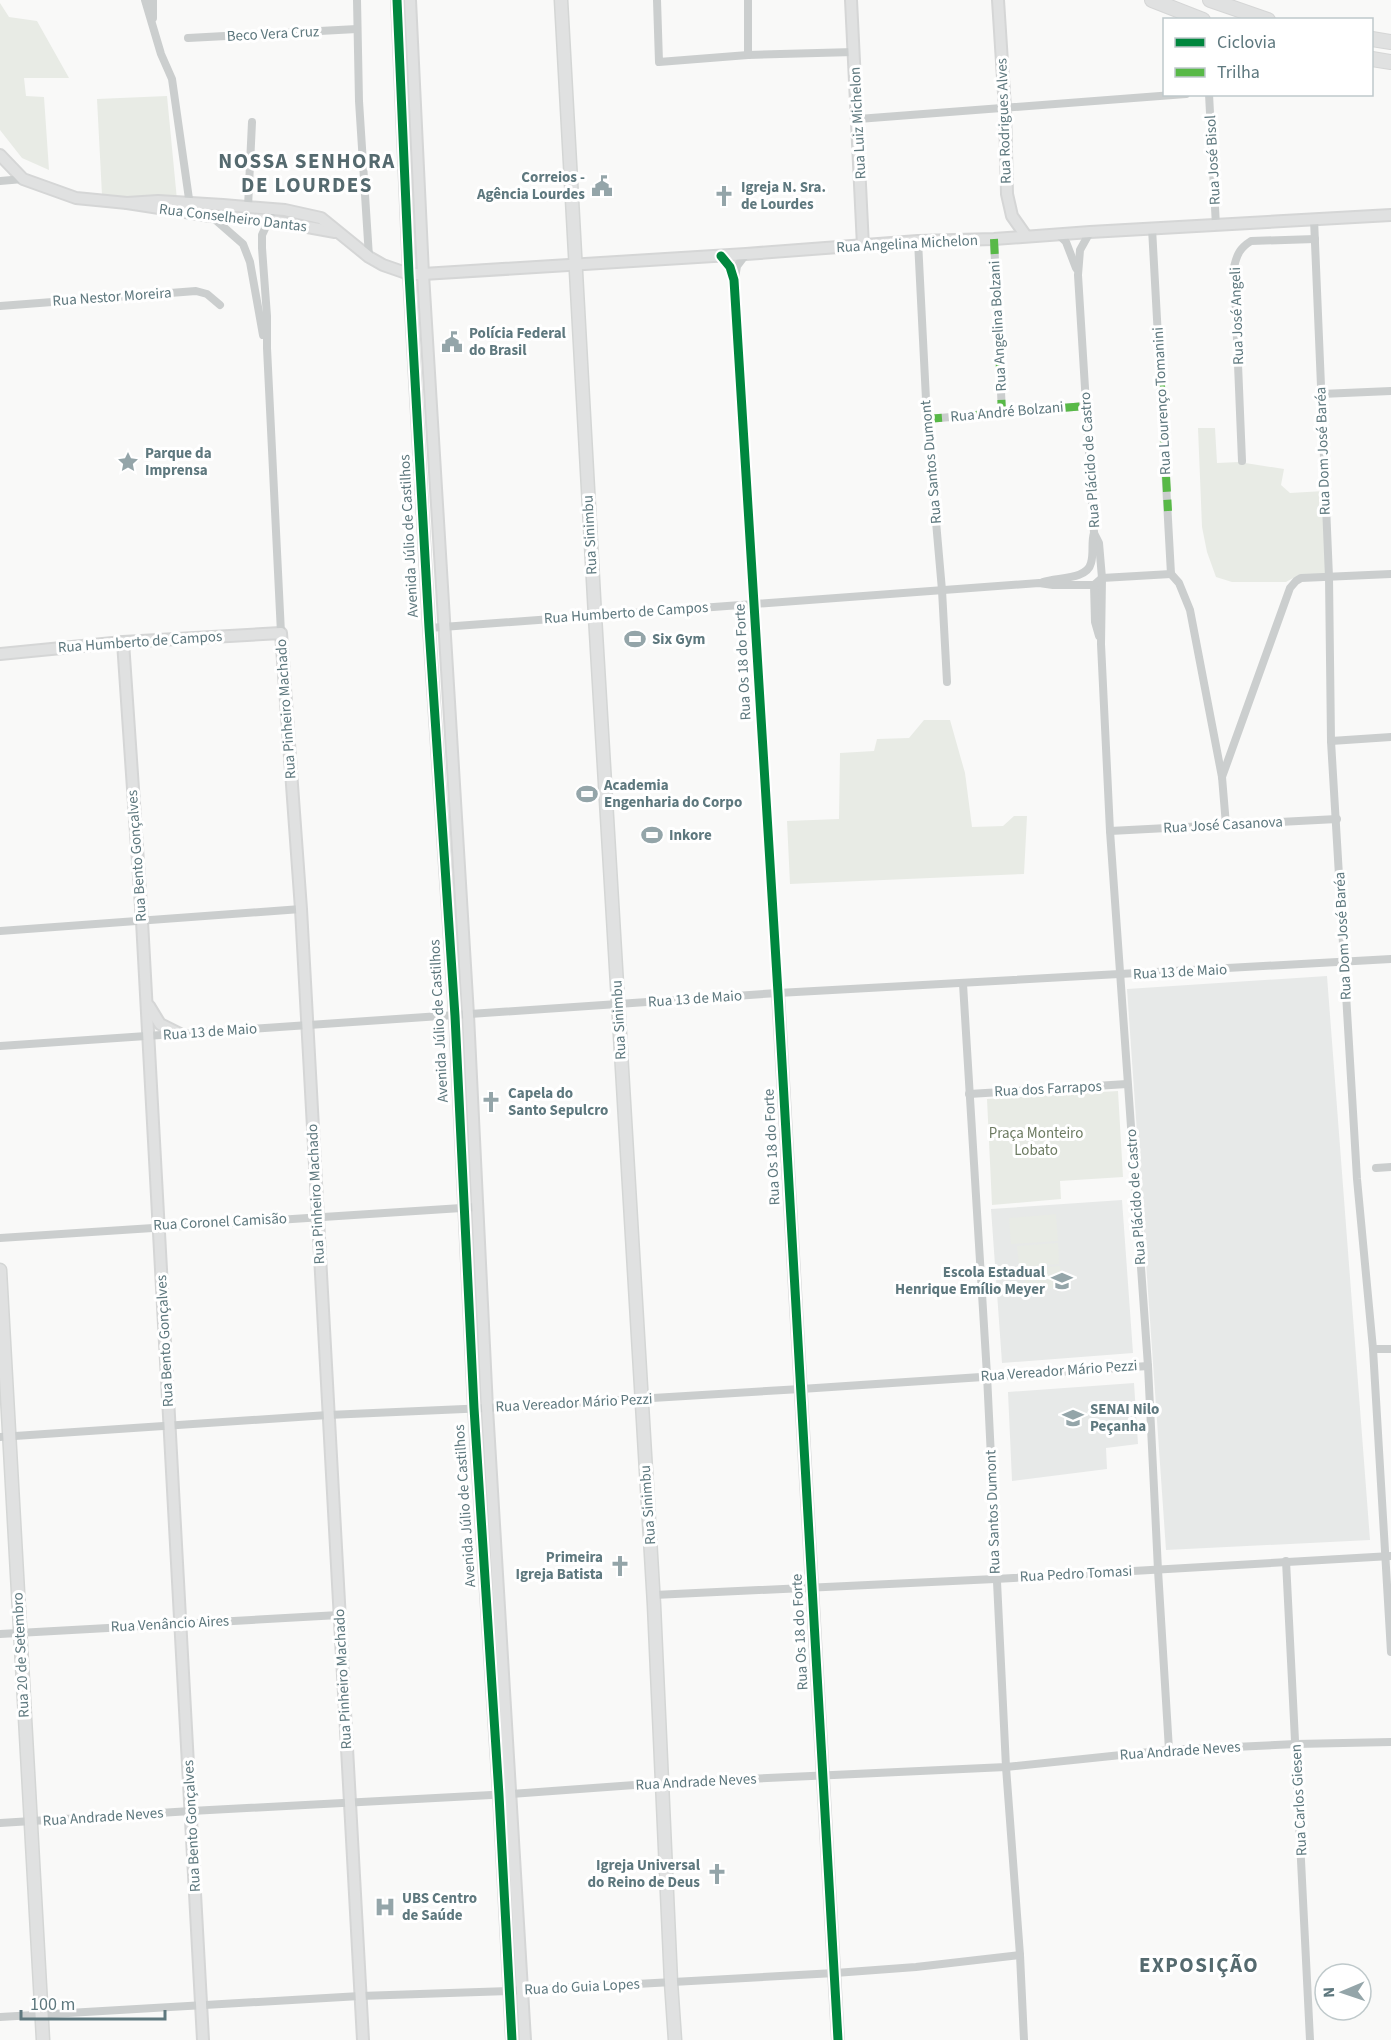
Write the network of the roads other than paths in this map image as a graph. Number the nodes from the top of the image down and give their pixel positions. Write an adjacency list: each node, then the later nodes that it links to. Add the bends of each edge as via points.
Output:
1 (145, 0): 15 (street)
2 (153, 0): 15 (street)
3 (357, 0): 16 (street)
4 (397, 0): 51 (street, Avenida Júlio de Castilhos)
5 (410, 0): 52 (street, Avenida Júlio de Castilhos)
6 (561, 0): 50 (main road, Rua Sinimbu)
7 (657, 0): 21 (street, via 659,62)
8 (748, 0): 21 (street)
9 (851, 0): 20 (street, Rua Luiz Michelon)
10 (998, 0): 24 (street, Rua Rodrigues Alves)
11 (1152, 0): 13 (highway)
12 (1210, 0): 14 (highway)
13 (1199, 18)
14 (1262, 18)
15 (153, 28): 31 (street, via 172,79)
16 (357, 29): 17 (street, Beco Vera Cruz); 48 (street)
17 (188, 38)
18 (1373, 39): 19 (highway)
19 (1390, 42)
20 (854, 52): 21 (street); 25 (street, Rua Luiz Michelon)
21 (748, 55)
22 (1163, 96): 24 (street)
23 (1209, 96): 37 (street, Rua José Bisol)
24 (1005, 109): 25 (street); 42 (street, Rua Rodrigues Alves, via 1007,194 1012,216)
25 (858, 119): 46 (street, Rua Luiz Michelon)
26 (252, 122): 30 (street)
27 (0, 155): 28 (street, Rua Conselheiro Dantas)
28 (23, 178): 29 (street); 31 (street, Rua Conselheiro Dantas, via 76,198 127,203 158,201)
29 (0, 181)
30 (248, 207): 31 (street, Rua Conselheiro Dantas); 32 (street, Rua Conselheiro Dantas)
31 (190, 208): 33 (street, Rua Conselheiro Dantas)
32 (285, 210): 36 (street); 39 (street, Rua Conselheiro Dantas, via 321,218)
33 (211, 216): 36 (street, Rua Conselheiro Dantas); 57 (street, Rua Pinheiro Machado, via 243,244)
34 (1391, 216): 35 (street, Rua Angelina Michelon)
35 (1314, 219): 37 (street, Rua Angelina Michelon); 44 (street, Rua Dom José Baréa)
36 (269, 220): 39 (street, Rua Conselheiro Dantas); 57 (street, Rua Pinheiro Machado, via 262,235)
37 (1216, 226): 38 (street, Rua Angelina Michelon)
38 (1152, 228): 40 (street, Rua Angelina Michelon); 65 (street, Rua Lourenço Tomanini)
39 (339, 232): 48 (street, Rua Conselheiro Dantas)
40 (1089, 232): 41 (street, Rua Angelina Michelon); 53 (street, Rua Plácido de Castro, via 1080,250)
41 (1059, 235): 42 (street, Rua Angelina Michelon); 53 (street, Rua Plácido de Castro, via 1072,253)
42 (1026, 236): 43 (street, Rua Angelina Michelon)
43 (994, 239): 45 (street, Rua Angelina Michelon); 61 (street, Rua Angelina Bolzani)
44 (1315, 239): 59 (street, Rua Dom José Baréa); 63 (street, Rua José Angeli, via 1251,241 1236,255)
45 (918, 242): 46 (street, Rua Angelina Michelon); 62 (street, Rua Santos Dumont)
46 (863, 246): 47 (street, Rua Angelina Michelon)
47 (746, 254): 49 (street, Rua Angelina Michelon); 54 (street, Rua Os 18 do Forte)
48 (369, 256): 51 (street, Rua Conselheiro Dantas)
49 (721, 256): 50 (street, Rua Angelina Michelon); 54 (street, Rua Os 18 do Forte)
50 (575, 264): 52 (street, Rua Angelina Michelon); 73 (main road, Rua Sinimbu)
51 (409, 274): 52 (street, Rua Conselheiro Dantas); 75 (street, Avenida Júlio de Castilhos)
52 (423, 274): 74 (street, Avenida Júlio de Castilhos)
53 (1078, 275): 60 (street, Rua Plácido de Castro)
54 (734, 280): 72 (street, Rua Os 18 do Forte)
55 (220, 305): 56 (street, Rua Nestor Moreira, via 196,291)
56 (0, 306)
57 (267, 348): 76 (street, Rua Pinheiro Machado)
58 (1391, 392): 59 (street)
59 (1321, 394): 67 (street, Rua Dom José Baréa)
60 (1086, 406): 61 (street, Rua André Bolzani); 64 (street, Rua Plácido de Castro)
61 (1002, 412): 62 (street, Rua André Bolzani)
62 (927, 418): 71 (street, Rua Santos Dumont)
63 (1242, 461)
64 (1094, 533): 68 (street, Rua Plácido de Castro, via 1099,543); 69 (street, Rua Humberto de Campos, via 1092,560 1086,572)
65 (1171, 574): 68 (street); 83 (street, via 1190,610)
66 (1391, 574): 67 (street)
67 (1329, 577): 82 (street, Rua Dom José Baréa); 83 (street, via 1302,578 1290,588)
68 (1102, 578): 70 (street); 78 (street, Rua Plácido de Castro)
69 (1039, 583): 70 (street, Rua Humberto de Campos); 71 (street, Rua Humberto de Campos)
70 (1094, 585): 78 (street, Rua Plácido de Castro, via 1095,622)
71 (942, 590): 72 (street, Rua Humberto de Campos); 80 (street, Rua Santos Dumont)
72 (754, 604): 73 (street, Rua Humberto de Campos); 94 (street, Rua Os 18 do Forte)
73 (595, 616): 74 (street, Rua Humberto de Campos); 96 (main road, Rua Sinimbu)
74 (444, 627): 75 (street, Rua Humberto de Campos); 97 (street, Avenida Júlio de Castilhos)
75 (429, 628): 98 (street, Avenida Júlio de Castilhos)
76 (281, 633): 77 (street, Rua Humberto de Campos); 87 (street, Rua Pinheiro Machado)
77 (123, 642): 79 (street, Rua Humberto de Campos); 88 (street, Rua Bento Gonçalves)
78 (1101, 644): 86 (street, Rua Plácido de Castro)
79 (0, 654)
80 (947, 682)
81 (1391, 737): 82 (street)
82 (1331, 741): 84 (street, Rua Dom José Baréa)
83 (1222, 777): 85 (street)
84 (1337, 819): 85 (street, Rua José Casanova); 91 (street, Rua Dom José Baréa)
85 (1226, 825): 86 (street, Rua José Casanova)
86 (1110, 831): 92 (street, Rua Plácido de Castro)
87 (301, 909): 88 (street); 99 (street, Rua Pinheiro Machado)
88 (142, 921): 89 (street); 95 (street, Rua Bento Gonçalves)
89 (0, 931)
90 (1391, 959): 91 (street, Rua 13 de Maio)
91 (1345, 962): 92 (street, Rua 13 de Maio); 123 (street, Rua Dom José Baréa, via 1357,1179)
92 (1119, 975): 93 (street, Rua 13 de Maio); 105 (street, Rua Plácido de Castro)
93 (963, 984): 94 (street, Rua 13 de Maio); 106 (street, Rua Santos Dumont)
94 (778, 993): 96 (street, Rua 13 de Maio); 129 (street, Rua Os 18 do Forte)
95 (146, 1000): 100 (street, via 160,1024); 101 (street, Rua Bento Gonçalves)
96 (618, 1005): 97 (street, Rua 13 de Maio); 130 (main road, Rua Sinimbu)
97 (468, 1015): 98 (street, Rua 13 de Maio); 103 (street, Avenida Júlio de Castilhos)
98 (454, 1016): 99 (street, Rua 13 de Maio); 104 (street, Avenida Júlio de Castilhos)
99 (307, 1026): 100 (street, Rua 13 de Maio); 115 (street, Rua Pinheiro Machado)
100 (180, 1034): 101 (street, Rua 13 de Maio)
101 (148, 1036): 102 (street, Rua 13 de Maio); 116 (street, Rua Bento Gonçalves)
102 (0, 1046)
103 (471, 1067): 104 (street); 108 (street, Avenida Júlio de Castilhos)
104 (457, 1068): 107 (street, Avenida Júlio de Castilhos)
105 (1127, 1084): 106 (street, Rua dos Farrapos); 127 (street, Rua Plácido de Castro)
106 (969, 1094): 128 (street, Rua Santos Dumont)
107 (459, 1113): 108 (street); 110 (street, Avenida Júlio de Castilhos)
108 (473, 1113): 109 (street, Avenida Júlio de Castilhos)
109 (474, 1153): 110 (street); 113 (street, Avenida Júlio de Castilhos)
110 (461, 1154): 114 (street, Avenida Júlio de Castilhos)
111 (1391, 1167): 112 (street)
112 (1376, 1168)
113 (477, 1207): 114 (street, Rua Coronel Camisão); 118 (street, Avenida Júlio de Castilhos)
114 (463, 1208): 115 (street, Rua Coronel Camisão); 119 (street, Avenida Júlio de Castilhos)
115 (317, 1216): 116 (street, Rua Coronel Camisão); 133 (street, Rua Pinheiro Machado)
116 (159, 1226): 117 (street, Rua Coronel Camisão); 134 (street, Rua Bento Gonçalves)
117 (0, 1238)
118 (480, 1262): 119 (street); 121 (street, Avenida Júlio de Castilhos)
119 (466, 1263): 122 (street, Avenida Júlio de Castilhos)
120 (0, 1270): 135 (main road, Rua 20 de Setembro)
121 (482, 1305): 122 (street); 125 (street, Avenida Júlio de Castilhos)
122 (468, 1306): 126 (street, Avenida Júlio de Castilhos)
123 (1373, 1349): 124 (street); 140 (street, Rua Dom José Baréa)
124 (1391, 1349)
125 (484, 1350): 126 (street); 132 (street, Avenida Júlio de Castilhos)
126 (471, 1351): 131 (street, Avenida Júlio de Castilhos)
127 (1148, 1365): 128 (street, Rua Vereador Mário Pezzi); 144 (street, Rua Plácido de Castro)
128 (987, 1375): 129 (street, Rua Vereador Mário Pezzi); 145 (street, Rua Santos Dumont)
129 (801, 1389): 130 (street, Rua Vereador Mário Pezzi); 146 (street, Rua Os 18 do Forte)
130 (642, 1399): 132 (street, Rua Vereador Mário Pezzi); 147 (main road, Rua Sinimbu)
131 (474, 1408): 132 (street, Rua Vereador Mário Pezzi); 133 (street, Rua Vereador Mário Pezzi); 137 (street, Avenida Júlio de Castilhos)
132 (487, 1408): 136 (street, Avenida Júlio de Castilhos)
133 (328, 1415): 134 (street, Rua Vereador Mário Pezzi); 150 (street, Rua Pinheiro Machado)
134 (170, 1426): 135 (street, Rua Vereador Mário Pezzi); 151 (street, Rua Bento Gonçalves)
135 (5, 1437): 152 (main road, Rua 20 de Setembro)
136 (491, 1465): 137 (street); 138 (street, Avenida Júlio de Castilhos)
137 (477, 1466): 139 (street, Avenida Júlio de Castilhos)
138 (494, 1512): 139 (street); 141 (street, Avenida Júlio de Castilhos)
139 (480, 1513): 142 (street, Avenida Júlio de Castilhos)
140 (1388, 1556): 143 (street, Rua Pedro Tomasi); 156 (street, Rua Dom José Baréa)
141 (497, 1558): 142 (street); 148 (street, Avenida Júlio de Castilhos)
142 (484, 1559): 149 (street, Avenida Júlio de Castilhos)
143 (1286, 1561): 144 (street, Rua Pedro Tomasi); 162 (street, Rua Carlos Giesen)
144 (1158, 1570): 145 (street, Rua Pedro Tomasi); 163 (street, Rua Plácido de Castro)
145 (995, 1579): 146 (street, Rua Pedro Tomasi); 164 (street, Rua Santos Dumont)
146 (812, 1588): 147 (street, Rua Pedro Tomasi); 165 (street, Rua Os 18 do Forte)
147 (654, 1595): 166 (main road, Rua Sinimbu)
148 (500, 1605): 149 (street); 154 (street, Avenida Júlio de Castilhos)
149 (487, 1606): 155 (street, Avenida Júlio de Castilhos)
150 (339, 1615): 151 (street, Rua Venâncio Aires); 169 (street, Rua Pinheiro Machado)
151 (180, 1623): 152 (street, Rua Venâncio Aires); 170 (street, Rua Bento Gonçalves)
152 (20, 1633): 153 (street, Rua Venâncio Aires); 171 (main road, Rua 20 de Setembro)
153 (0, 1634)
154 (502, 1646): 155 (street); 157 (street, Avenida Júlio de Castilhos)
155 (489, 1647): 158 (street, Avenida Júlio de Castilhos)
156 (1391, 1652)
157 (505, 1690): 158 (street); 160 (street, Avenida Júlio de Castilhos)
158 (492, 1691): 159 (street, Avenida Júlio de Castilhos)
159 (495, 1739): 160 (street); 167 (street, Avenida Júlio de Castilhos)
160 (508, 1739): 168 (street, Avenida Júlio de Castilhos)
161 (1391, 1742): 162 (street, Rua Andrade Neves)
162 (1296, 1744): 163 (street, Rua Andrade Neves); 196 (street, Rua Carlos Giesen)
163 (1169, 1750): 164 (street, Rua Andrade Neves)
164 (1006, 1767): 165 (street, Rua Andrade Neves); 179 (street, Rua Santos Dumont)
165 (823, 1776): 166 (street, Rua Andrade Neves); 180 (street, Rua Os 18 do Forte)
166 (662, 1783): 168 (street, Rua Andrade Neves); 181 (main road, Rua Sinimbu)
167 (499, 1794): 168 (street, Rua Andrade Neves); 169 (street, Rua Andrade Neves); 173 (street, Avenida Júlio de Castilhos)
168 (511, 1794): 174 (street, Avenida Júlio de Castilhos)
169 (350, 1804): 170 (street, Rua Andrade Neves); 184 (street, Rua Pinheiro Machado)
170 (191, 1811): 171 (street, Rua Andrade Neves); 185 (street, Rua Bento Gonçalves)
171 (31, 1821): 172 (street, Rua Andrade Neves); 186 (main road, Rua 20 de Setembro)
172 (0, 1823)
173 (502, 1851): 174 (street); 176 (street, Avenida Júlio de Castilhos)
174 (515, 1851): 175 (street, Avenida Júlio de Castilhos)
175 (517, 1892): 176 (street); 178 (street, Avenida Júlio de Castilhos)
176 (504, 1893): 177 (street, Avenida Júlio de Castilhos)
177 (506, 1937): 178 (street); 183 (street, Avenida Júlio de Castilhos)
178 (519, 1937): 182 (street, Avenida Júlio de Castilhos)
179 (1020, 1955): 180 (street, Rua do Guia Lopes); 195 (street, Rua Santos Dumont)
180 (835, 1973): 181 (street, Rua do Guia Lopes); 194 (street, Rua Os 18 do Forte)
181 (671, 1982): 182 (street, Rua do Guia Lopes); 193 (main road, Rua Sinimbu)
182 (523, 1990): 183 (street, Rua do Guia Lopes); 192 (street, Avenida Júlio de Castilhos)
183 (509, 1991): 184 (street, Rua do Guia Lopes); 191 (street, Avenida Júlio de Castilhos)
184 (360, 1996): 185 (street, Rua do Guia Lopes); 190 (street, Rua Pinheiro Machado)
185 (201, 2006): 186 (street, Rua do Guia Lopes); 189 (street, Rua Bento Gonçalves)
186 (41, 2015): 187 (street, Rua do Guia Lopes); 188 (main road, Rua 20 de Setembro)
187 (0, 2017)
188 (43, 2040)
189 (203, 2040)
190 (363, 2040)
191 (512, 2040)
192 (525, 2040)
193 (675, 2040)
194 (838, 2040)
195 (1024, 2040)
196 (1310, 2040)

